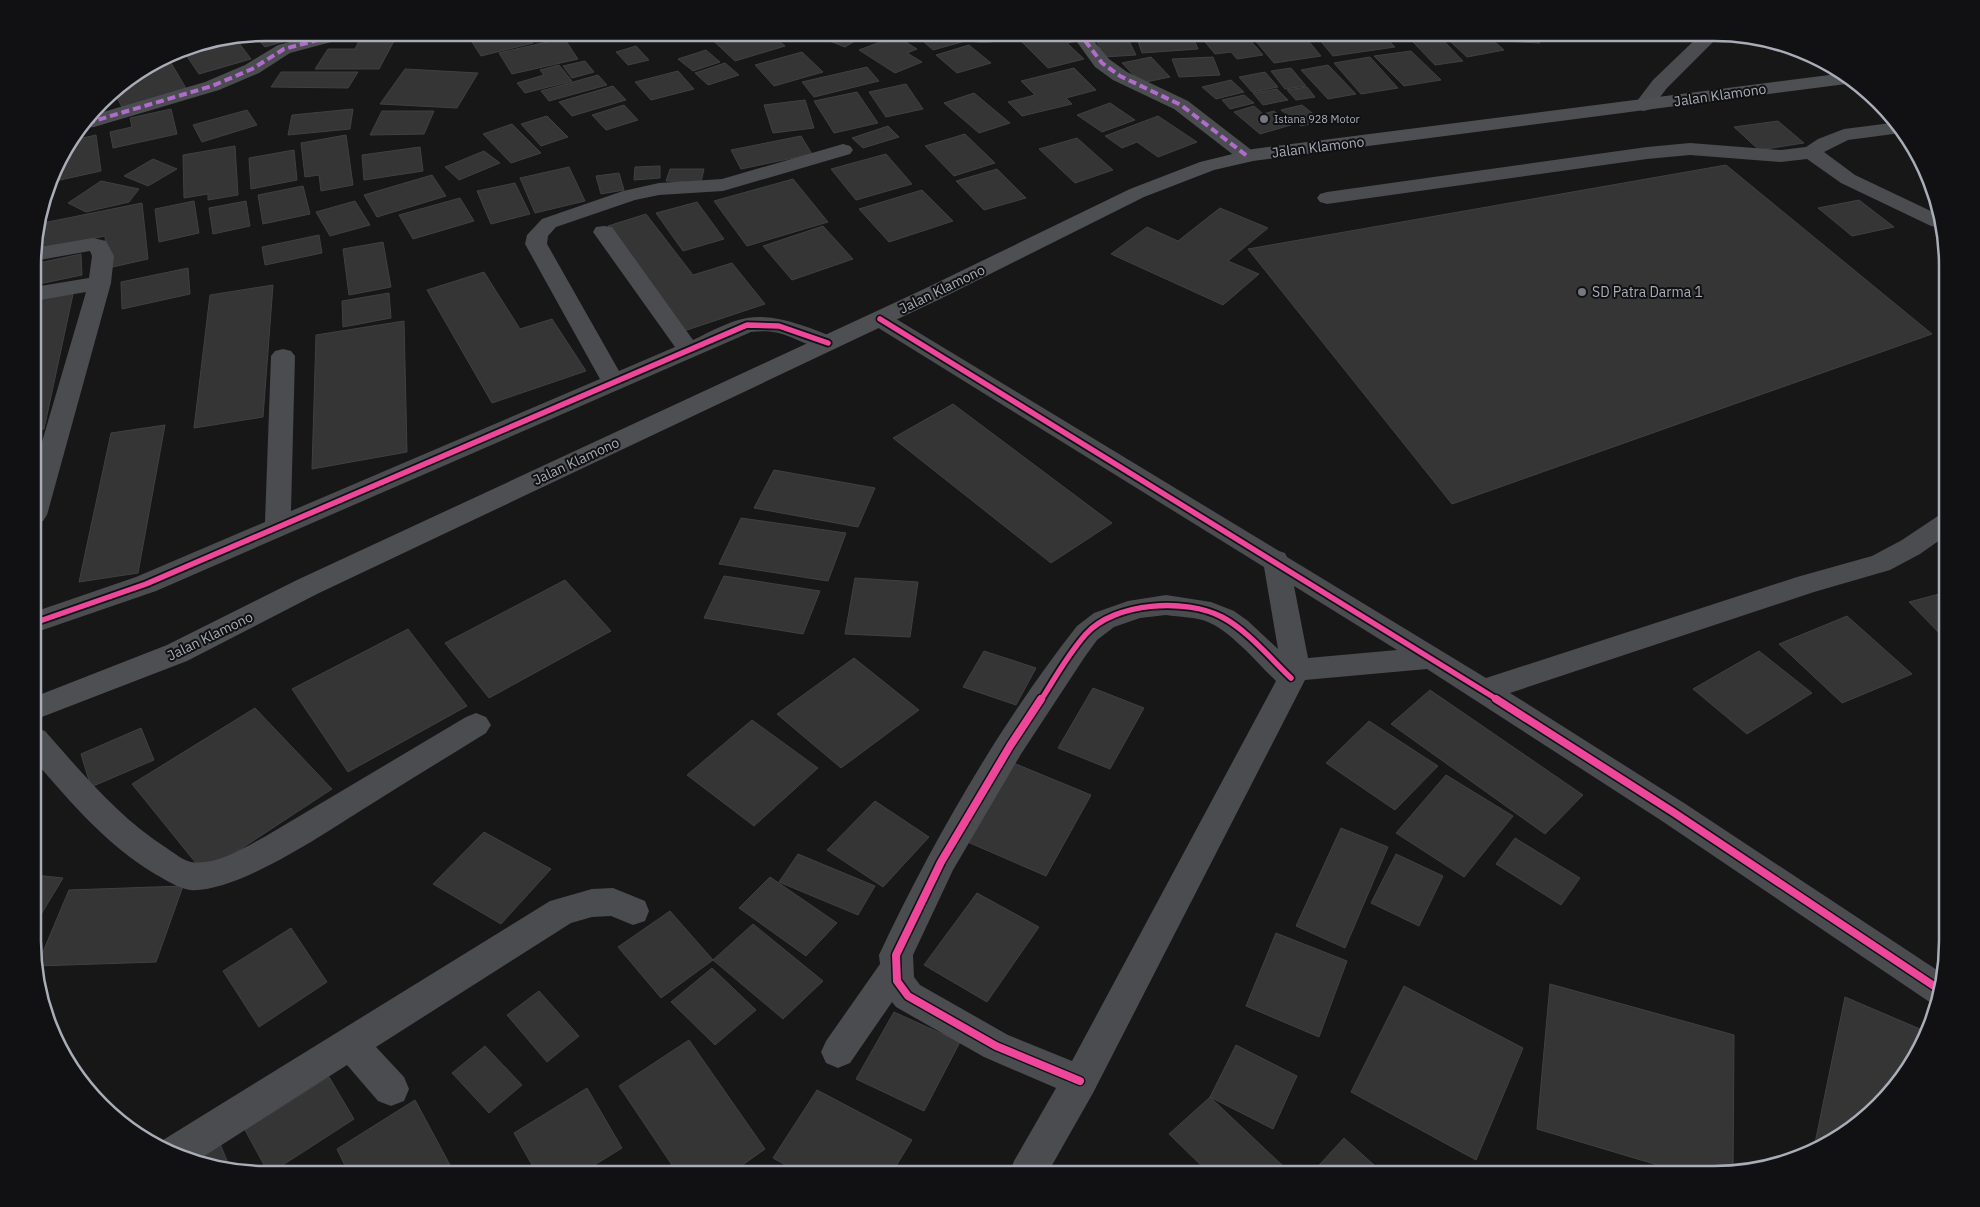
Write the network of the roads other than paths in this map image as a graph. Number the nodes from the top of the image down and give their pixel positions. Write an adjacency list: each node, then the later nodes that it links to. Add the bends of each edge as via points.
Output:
1 (310, 41): 6 (street, via 284,48 252,68 212,86)
2 (1085, 41): 10 (street, via 1102,63 1120,76 1181,104)
3 (1703, 41): 5 (street)
4 (1839, 79): 5 (main road, Jalan Klamono)
5 (1644, 105): 10 (main road, Jalan Klamono)
6 (95, 121)
7 (1892, 129): 9 (street, via 1844,135)
8 (843, 150): 21 (street, via 723,185 659,189 630,195 549,223 538,235 536,244)
9 (1811, 152): 11 (street, via 1781,156 1690,148); 12 (street, via 1848,179)
10 (1247, 156): 17 (main road, Jalan Klamono, via 1194,170 1138,193)
11 (1327, 198)
12 (1934, 220)
13 (604, 232): 19 (street)
14 (42, 254): 15 (street, via 92,244 98,246 103,256)
15 (100, 283): 16 (street); 22 (street)
16 (41, 293)
17 (880, 319): 18 (main road, Jalan Klamono); 25 (street)
18 (828, 343): 19 (street, via 776,324 762,323 747,325); 30 (main road, Jalan Klamono, via 316,582 177,653)
19 (689, 350): 21 (street)
20 (283, 356): 23 (street)
21 (614, 383): 23 (street)
22 (41, 490)
23 (278, 527): 26 (street, via 146,584)
24 (1939, 527): 29 (street, via 1881,563 1807,584)
25 (1276, 560): 27 (street); 28 (street)
26 (41, 621)
27 (1432, 658): 28 (street); 29 (street)
28 (1294, 674): 34 (street, via 1238,628 1211,612 1166,605 1138,608 1104,620 1087,633 1074,650 1010,746 941,862 909,924 896,955); 38 (street)
29 (1482, 691): 35 (street, via 1673,812)
30 (41, 706)
31 (476, 725): 32 (street, via 288,839 247,861 202,876 180,872 152,856 110,824)
32 (41, 747)
33 (633, 911): 36 (street, via 613,902 592,903 562,911)
34 (895, 970): 37 (street); 38 (street, via 897,981 908,996 996,1046)
35 (1934, 986)
36 (350, 1044): 39 (street); 40 (street)
37 (838, 1052)
38 (1080, 1081): 41 (street)
39 (390, 1089)
40 (182, 1150)
41 (1032, 1166)

